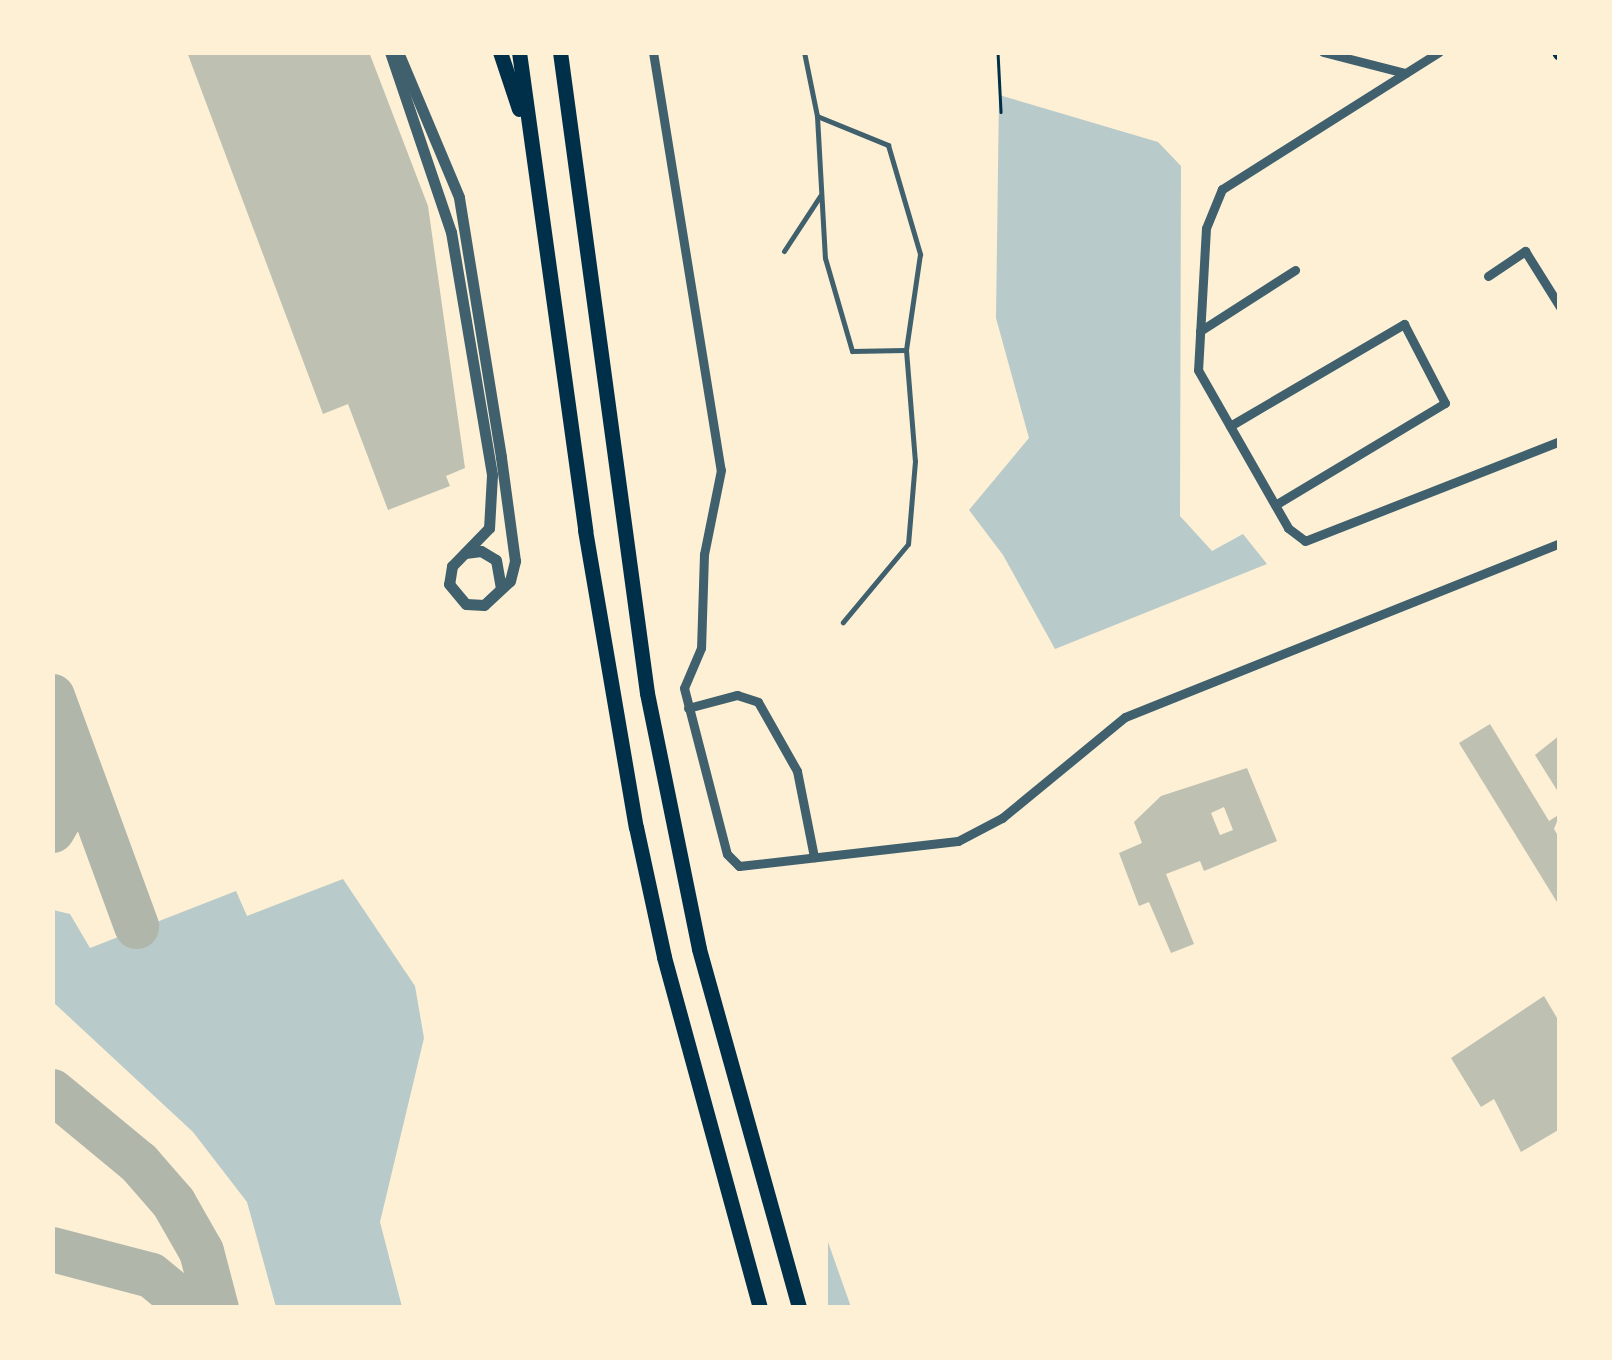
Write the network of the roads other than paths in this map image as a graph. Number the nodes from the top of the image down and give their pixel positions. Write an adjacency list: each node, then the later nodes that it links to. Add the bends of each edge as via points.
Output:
1 (390, 52): 24 (street, via 451,232 492,474 489,528)
2 (398, 52): 25 (street, via 448,162 465,228 514,546 513,572)
3 (500, 52): 12 (highway)
4 (520, 52): 12 (highway)
5 (560, 52): 30 (highway, via 648,693 700,949)
6 (653, 52): 27 (street, via 722,470 704,554 701,648 685,678)
7 (804, 52): 11 (lane)
8 (1323, 52): 10 (street)
9 (1439, 52): 10 (street)
10 (1406, 73): 18 (street, via 1222,189 1206,228)
11 (817, 116): 13 (lane); 19 (lane, via 888,145 907,192 920,254)
12 (531, 146): 29 (highway, via 585,530 636,827 678,1012)
13 (822, 194): 14 (lane); 19 (lane, via 825,258 852,351)
14 (784, 251)
15 (1295, 270): 18 (street)
16 (1488, 276): 17 (street, via 1526,251)
17 (1560, 306)
18 (1200, 332): 20 (street, via 1198,370)
19 (906, 350): 26 (lane, via 915,461 908,544)
20 (1230, 426): 22 (street); 22 (street, via 1404,324 1446,403)
21 (1560, 441): 22 (street, via 1305,540)
22 (1275, 506)
23 (1560, 543): 28 (street, via 1126,717 1002,818 958,841)
24 (464, 553): 25 (street, via 496,560 503,575); 25 (street, via 449,575 458,600 484,605)
25 (500, 592)
26 (842, 622)
27 (688, 708): 28 (street, via 737,695 758,702 797,770); 28 (street, via 727,854 740,866)
28 (814, 857)
29 (760, 1308)
30 (799, 1308)

